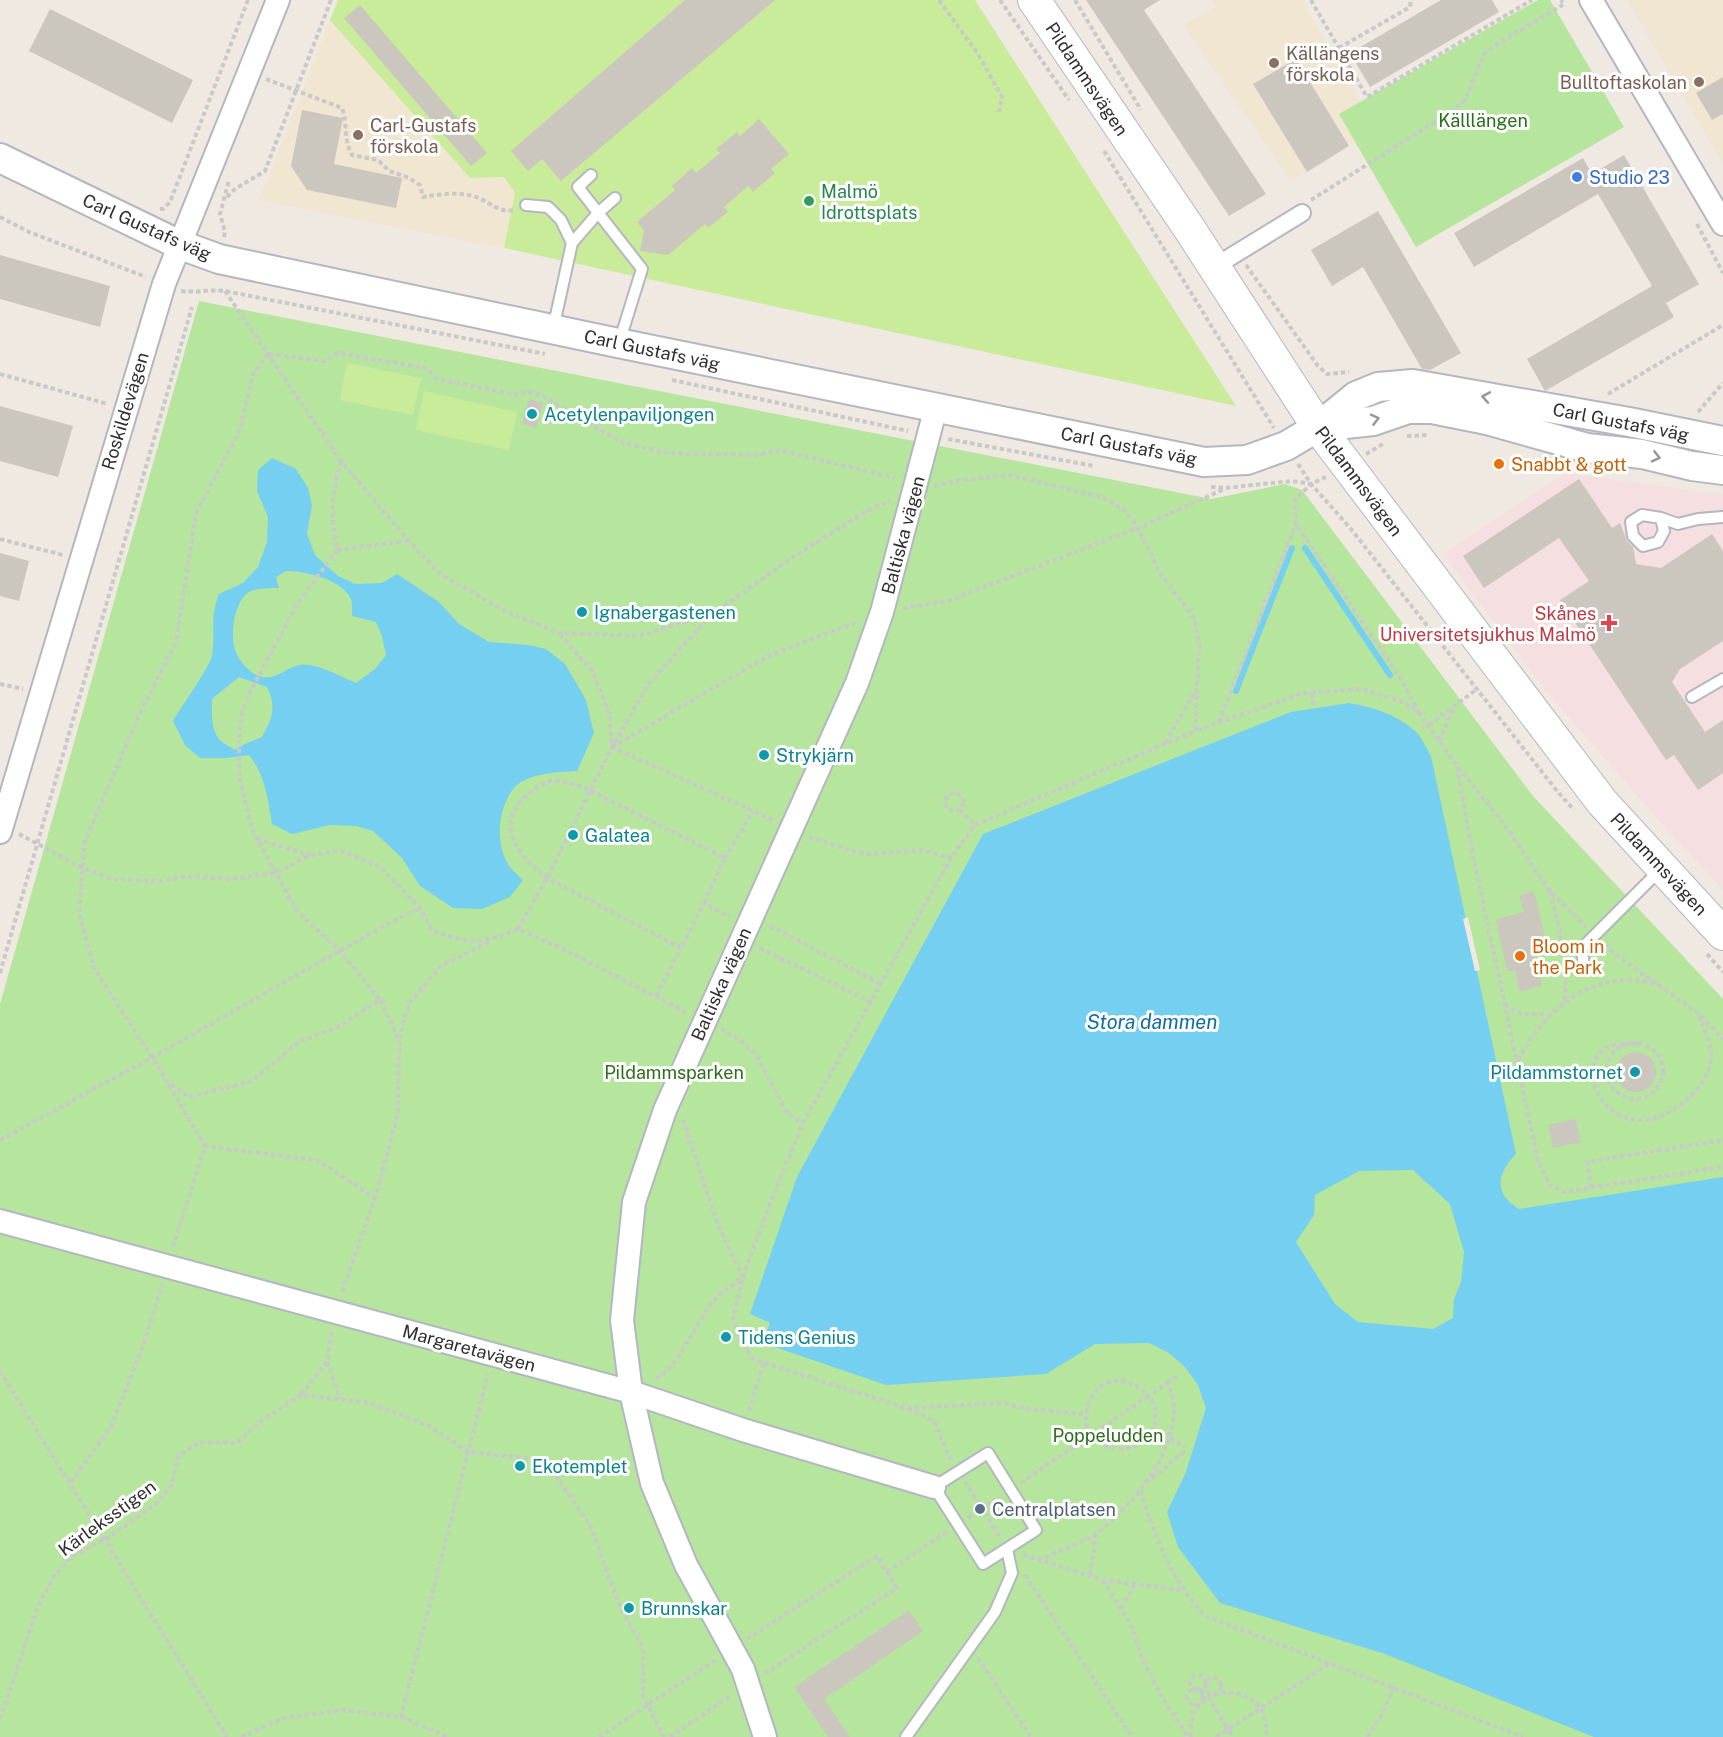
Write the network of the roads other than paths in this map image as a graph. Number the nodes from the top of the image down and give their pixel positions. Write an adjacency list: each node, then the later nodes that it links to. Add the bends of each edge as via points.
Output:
1 (278, 0): 12 (street, Roskildevägen)
2 (1034, 0): 13 (main road, Pildammsvägen)
3 (1591, 0): 10 (street)
4 (0, 158): 12 (street, Carl Gustafs väg)
5 (591, 175): 8 (lane, via 578,187)
6 (615, 198): 8 (lane)
7 (526, 205): 11 (lane, via 548,207 561,220)
8 (598, 213): 11 (lane); 15 (lane, via 642,269)
9 (1302, 213): 13 (street)
10 (1723, 224)
11 (572, 243): 14 (lane)
12 (178, 244): 14 (street, Carl Gustafs väg, via 219,260); 24 (street, Roskildevägen)
13 (1225, 260): 17 (main road, Pildammsvägen)
14 (553, 342): 15 (street, Carl Gustafs väg)
15 (618, 343): 16 (street, Carl Gustafs väg)
16 (936, 408): 17 (street, Carl Gustafs väg, via 1204,462 1247,460 1286,446); 29 (street, Baltiska vägen, via 882,612 856,683 790,828 757,932 704,1022 665,1110 634,1202 622,1320)
17 (1318, 427): 18 (street, Carl Gustafs väg, one-way to 17, via 1413,384 1378,387 1356,396); 19 (street, Carl Gustafs väg, one-way to 19, via 1432,409 1587,448); 25 (main road, Pildammsvägen, via 1602,802)
18 (1723, 441)
19 (1723, 470)
20 (1723, 517): 21 (lane, via 1678,524)
21 (1661, 518)
22 (1723, 679): 23 (lane)
23 (1692, 697)
24 (1, 828)
25 (1662, 868): 26 (main road, Pildammsvägen); 27 (lane, via 1582,948)
26 (1723, 934)
27 (1584, 967)
28 (0, 1221): 29 (street, Margaretavägen)
29 (631, 1392): 30 (street, Margaretavägen, via 742,1430); 32 (street, Baltiska vägen, via 652,1483 686,1565 743,1669)
30 (934, 1487): 31 (lane, via 982,1564); 31 (lane, via 988,1453 1036,1530)
31 (1007, 1549): 33 (lane, via 1012,1573 995,1612)
32 (765, 1737)
33 (906, 1737)

